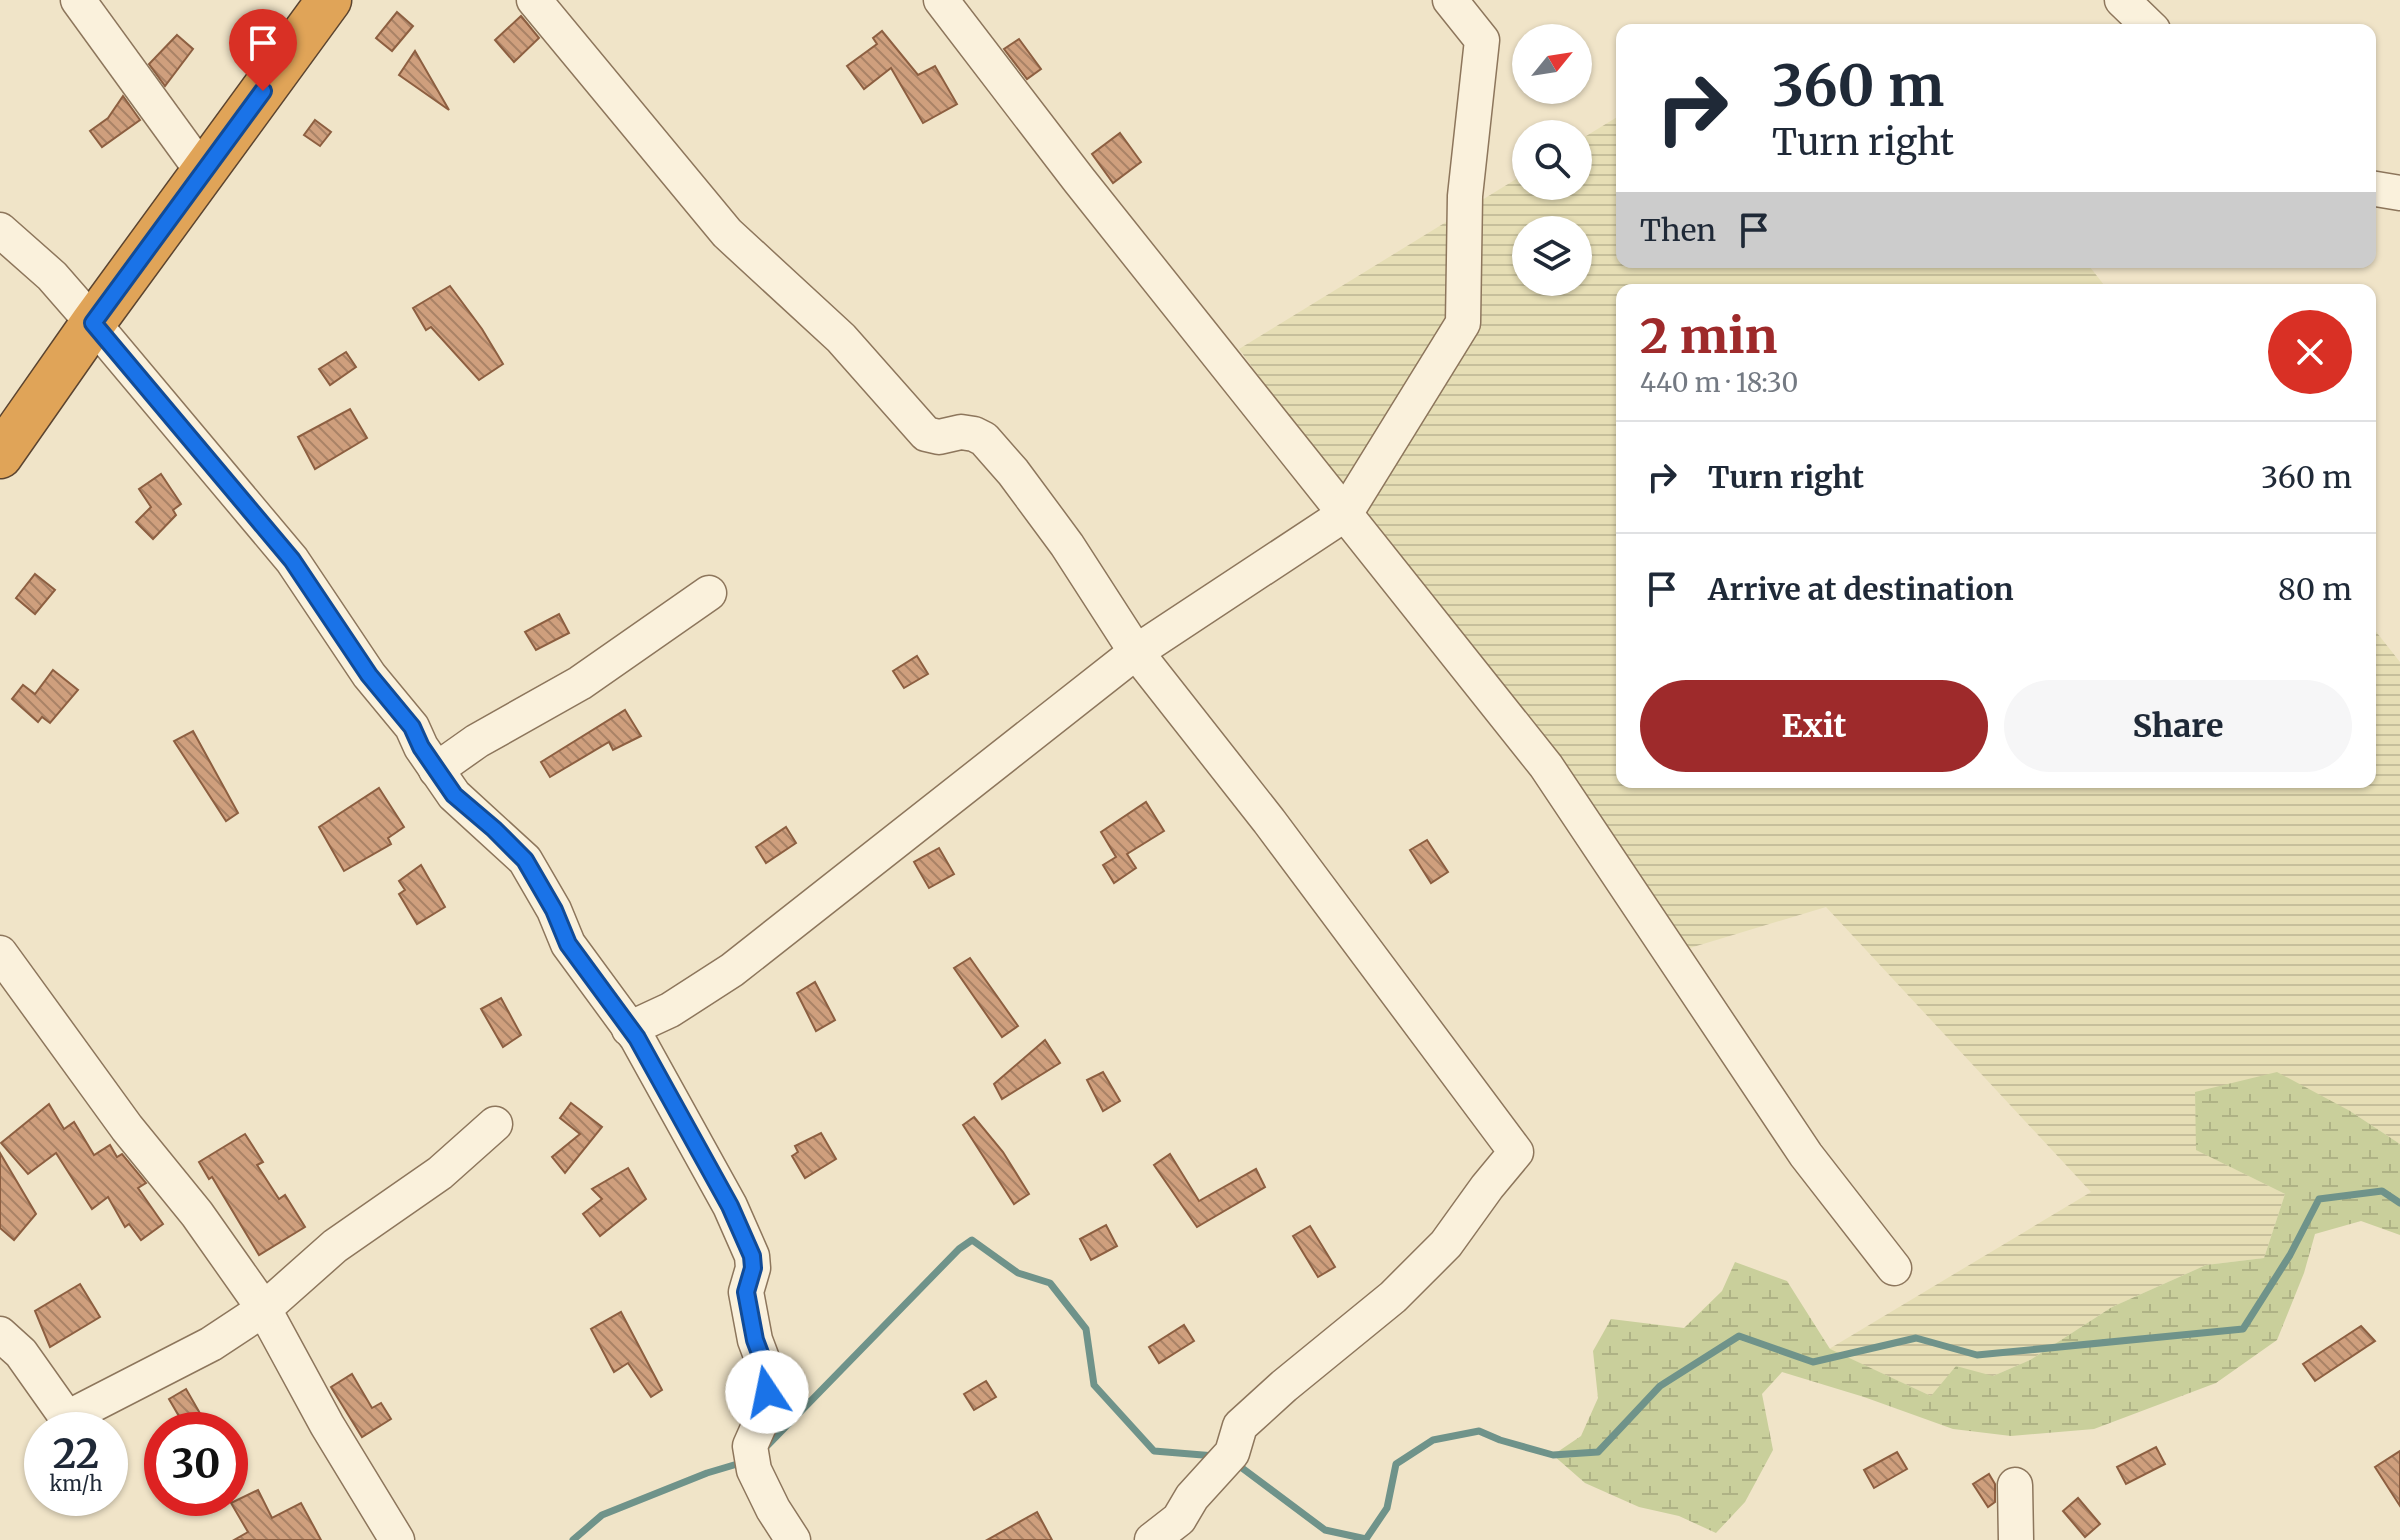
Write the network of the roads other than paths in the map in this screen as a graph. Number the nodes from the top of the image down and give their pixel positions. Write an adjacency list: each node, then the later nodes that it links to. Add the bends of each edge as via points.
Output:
1 (78, 0): 8 (street)
2 (329, 0): 8 (highway)
3 (534, 0): 16 (street, via 727,233 841,338 926,434 961,432 984,439 1067,545)
4 (941, 0): 14 (street)
5 (1450, 0): 14 (street, via 1482,40 1465,196 1463,323)
6 (2122, 0): 7 (street)
7 (2147, 24)
8 (203, 172): 12 (highway)
9 (2376, 189): 10 (street)
10 (2400, 193)
11 (0, 230): 12 (street, via 52,276)
12 (93, 323): 13 (highway); 17 (street, via 292,560 369,675 412,727)
13 (0, 456)
14 (1345, 514): 16 (street); 21 (street, via 1546,766 1806,1155)
15 (709, 593): 17 (street, via 580,683)
16 (1136, 652): 19 (street, via 732,970); 27 (street, via 1516,1152 1446,1244 1404,1286 1240,1426 1232,1453 1179,1519)
17 (436, 770): 19 (street, via 454,795 525,860 568,944)
18 (0, 953): 22 (street)
19 (629, 1029): 26 (street, via 730,1206 752,1256 746,1292 767,1372 767,1392 766,1410 750,1446 754,1470)
20 (495, 1124): 22 (street, via 440,1173 335,1246)
21 (1894, 1268)
22 (264, 1309): 23 (street, via 211,1344 67,1418 21,1353); 25 (street)
23 (0, 1334)
24 (2015, 1485): 28 (street)
25 (397, 1540)
26 (793, 1540)
27 (1152, 1540)
28 (2016, 1540)

